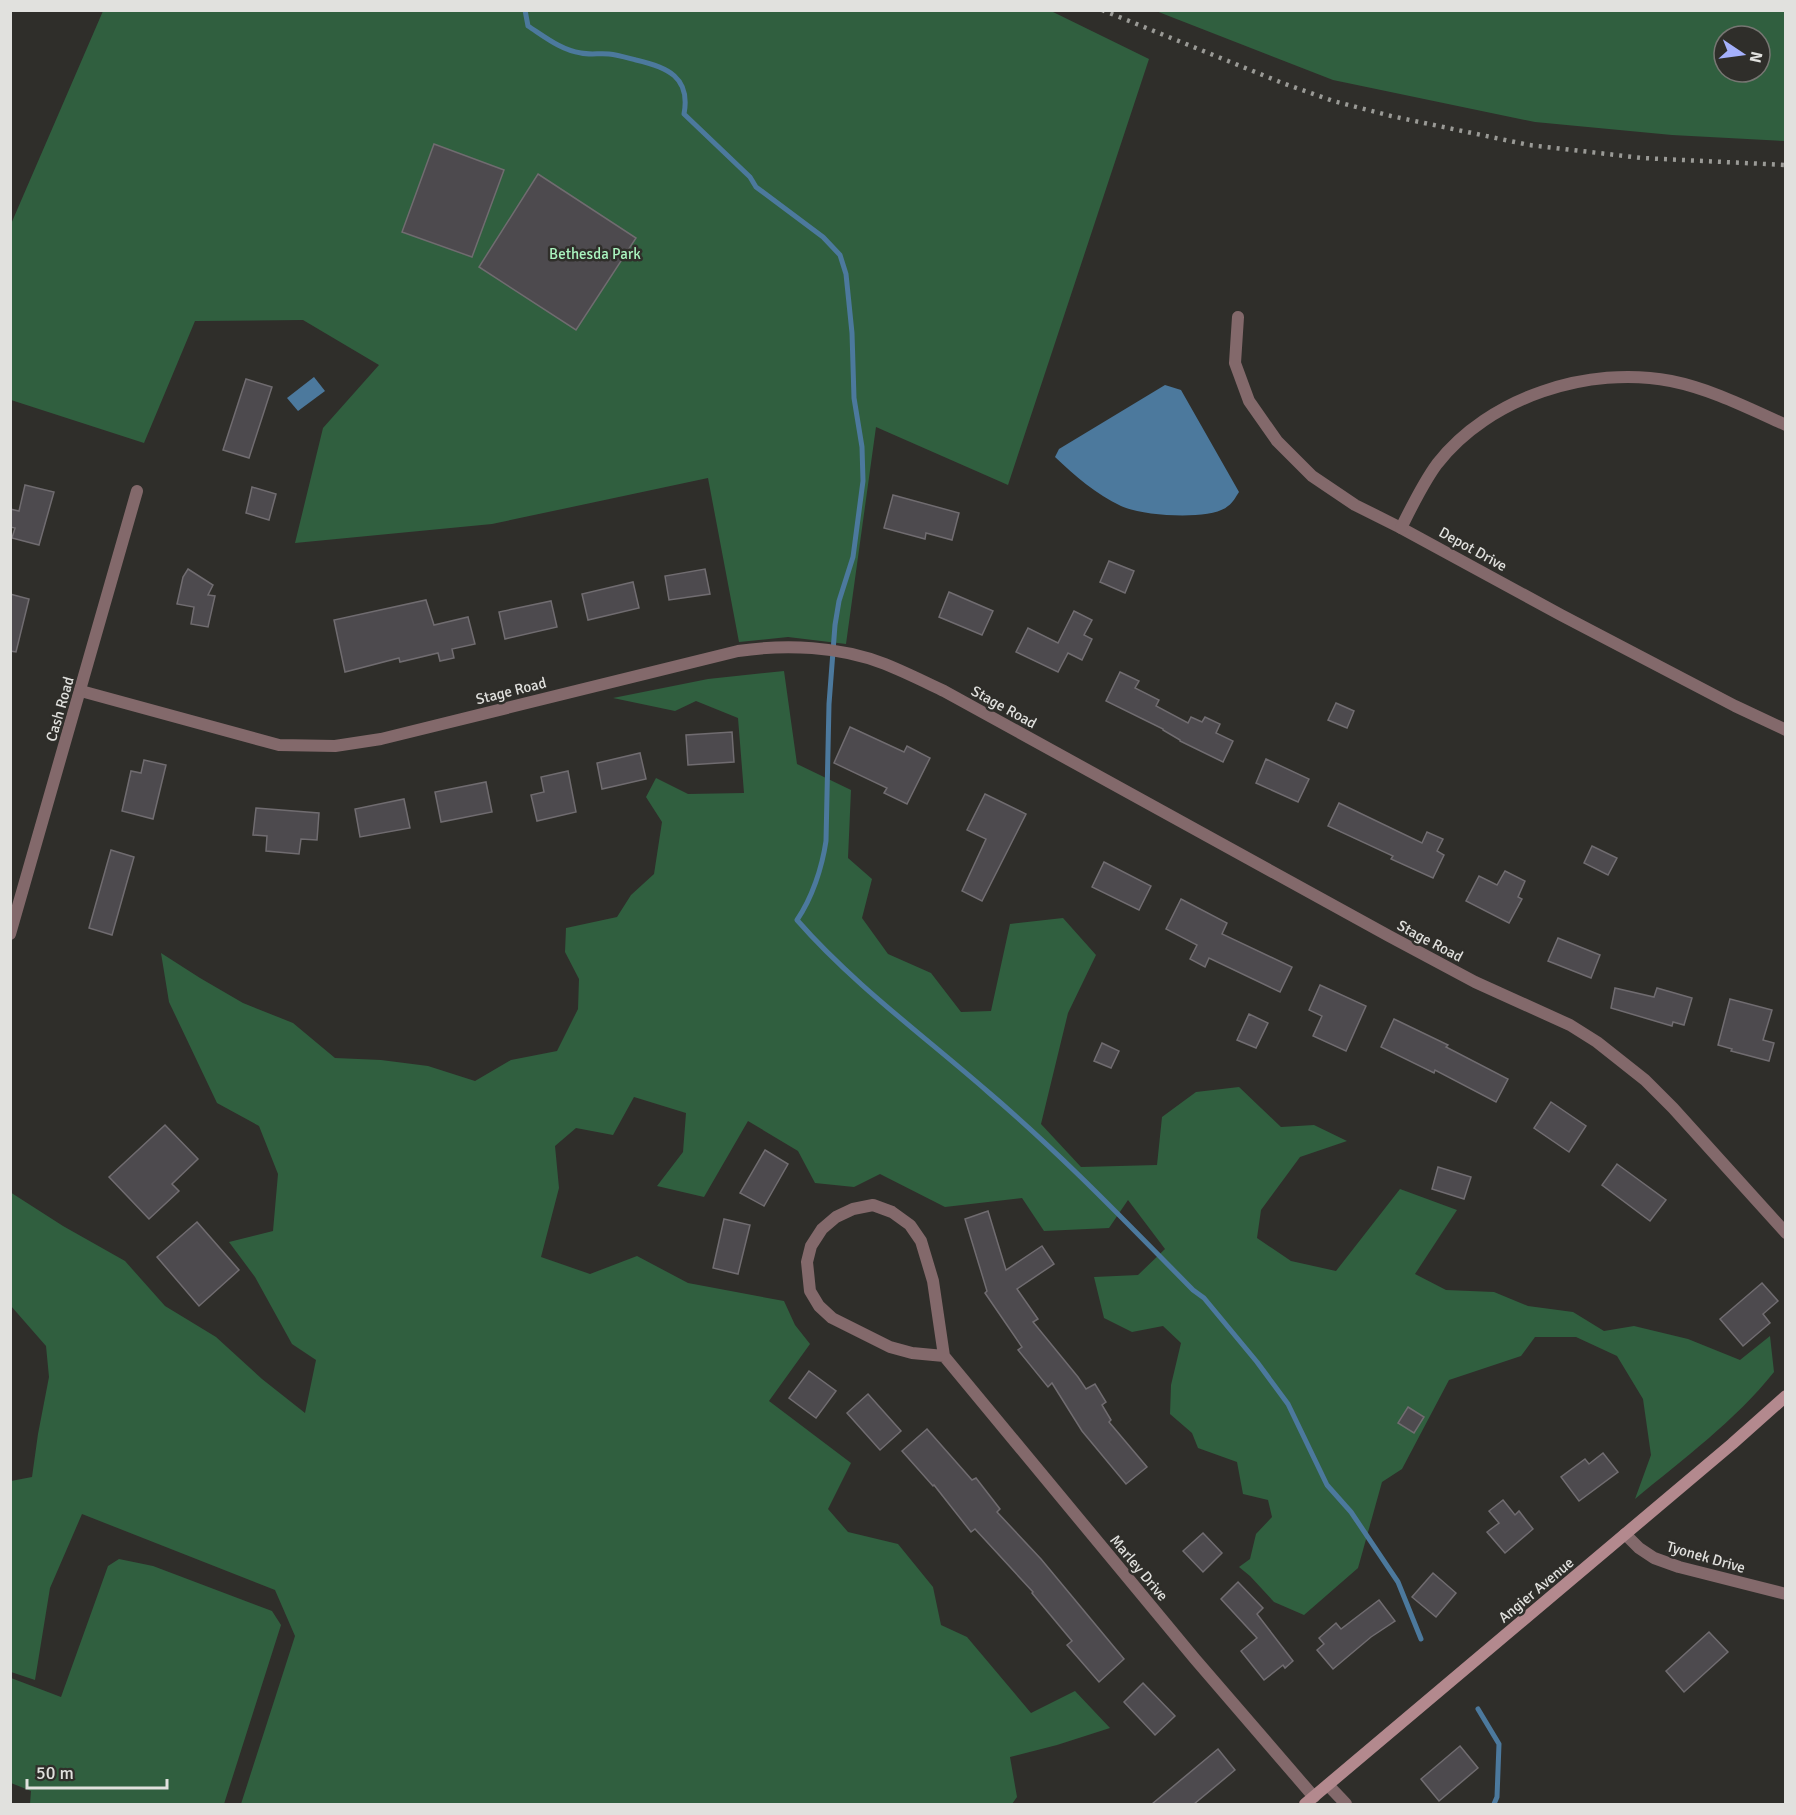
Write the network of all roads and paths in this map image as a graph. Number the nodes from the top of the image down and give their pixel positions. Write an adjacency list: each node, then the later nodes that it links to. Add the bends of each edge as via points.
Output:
1 (1238, 317): 4 (street, Depot Drive, via 1235,363 1249,401 1277,441 1312,476 1355,505)
2 (1785, 425): 4 (street, via 1716,394 1670,381 1621,377 1540,391 1494,413 1465,435 1437,464)
3 (137, 491): 5 (street, Cash Road)
4 (1401, 528): 6 (street, Depot Drive)
5 (81, 691): 7 (street, Cash Road); 8 (street, Stage Road, via 279,745 335,746 381,739 763,647 821,650 884,663 944,691 1389,936 1597,1042 1673,1108)
6 (1785, 729)
7 (10, 934)
8 (1785, 1233)
9 (944, 1356): 9 (street, via 890,1347 832,1318 819,1306 810,1291 807,1262 822,1229 836,1217 873,1205 910,1224 921,1241 933,1281); 14 (street, Marley Drive)
10 (1785, 1396): 11 (main road, Angier Avenue)
11 (1626, 1534): 12 (street, Tyonek Drive, via 1654,1558); 13 (main road, Angier Avenue)
12 (1785, 1594)
13 (1328, 1785): 14 (main road, Angier Avenue); 15 (street)
14 (1310, 1801)
15 (1346, 1804)

